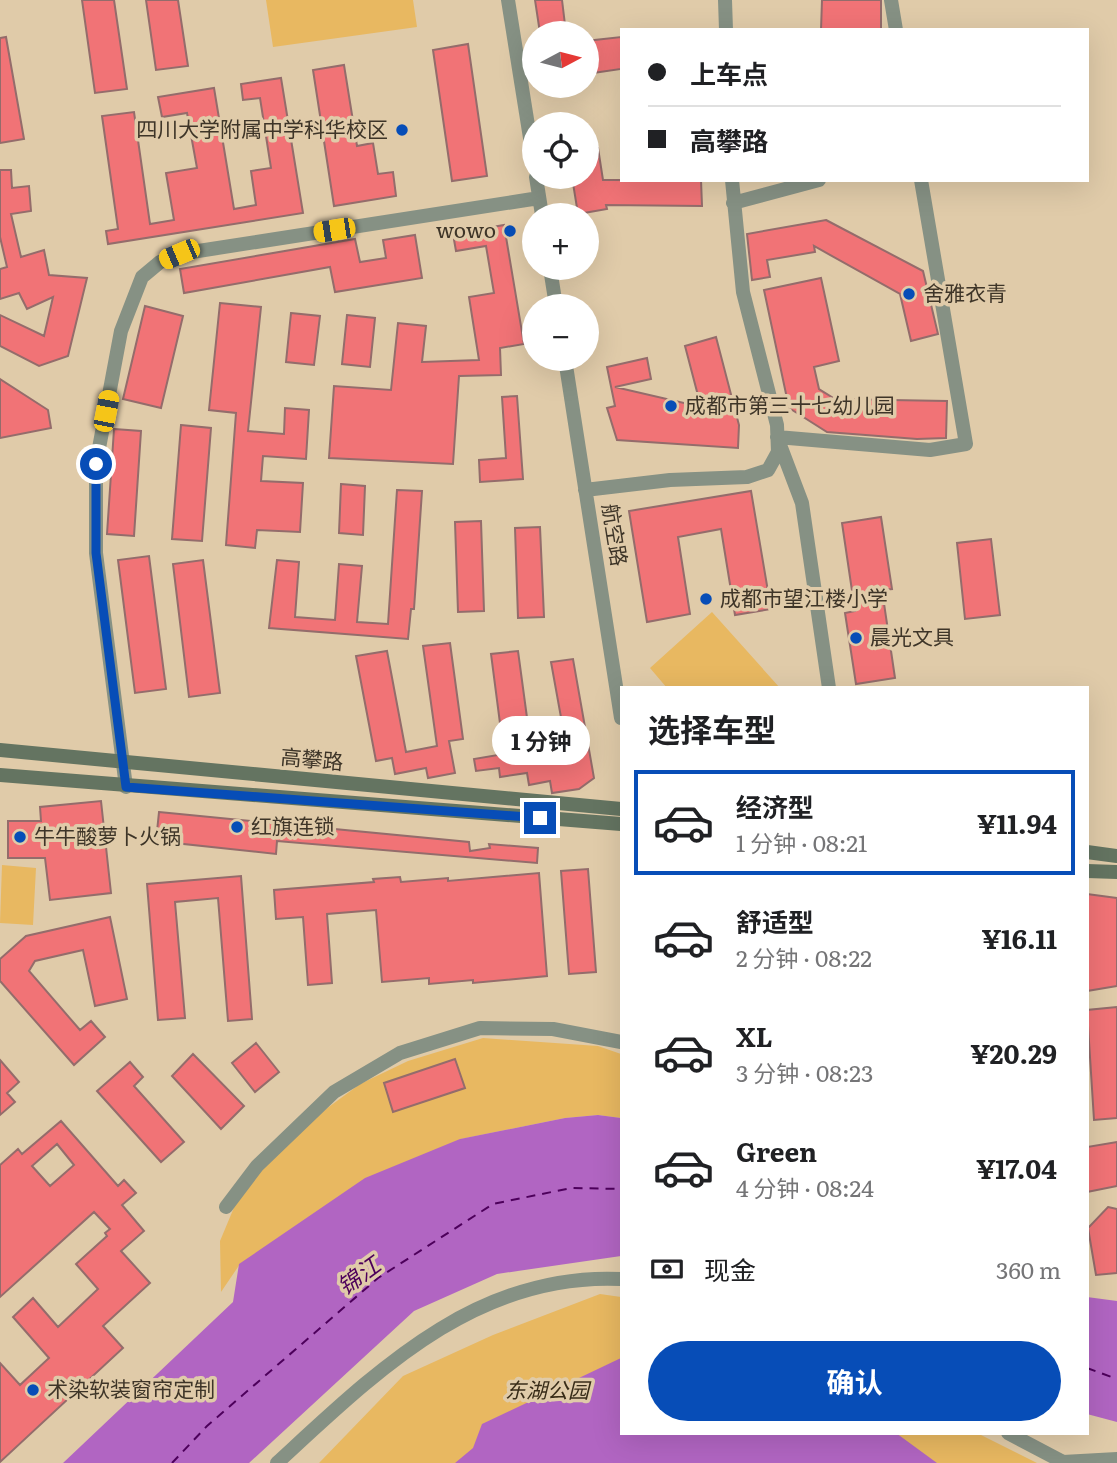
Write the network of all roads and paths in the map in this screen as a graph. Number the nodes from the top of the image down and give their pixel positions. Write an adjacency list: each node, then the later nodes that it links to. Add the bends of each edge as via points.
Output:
1 (508, 0): 6 (street)
2 (725, 0): 4 (street)
3 (891, 0): 5 (street)
4 (726, 28)
5 (896, 28)
6 (526, 112)
7 (732, 182): 13 (street)
8 (812, 182): 13 (street)
9 (921, 182): 15 (street, via 966,444 930,450)
10 (538, 189): 11 (street)
11 (539, 198): 12 (street); 20 (street, via 179,254 142,277 121,331 96,464 96,553)
12 (540, 203)
13 (733, 204): 15 (street, via 743,292)
14 (567, 371): 16 (street, 航空路)
15 (777, 437): 16 (street, via 778,452 768,470 747,477); 17 (street, via 802,503)
16 (585, 490): 18 (street, 航空路)
17 (829, 686)
18 (620, 712)
19 (0, 750): 20 (main road, 高攀路)
20 (123, 764): 22 (street); 23 (main road, 高攀路)
21 (0, 779): 22 (main road, 高攀路)
22 (126, 787): 24 (main road, 高攀路)
23 (620, 809)
24 (620, 824)
25 (1094, 852): 26 (main road)
26 (1117, 854)
27 (1089, 871): 28 (main road)
28 (1114, 873)
29 (620, 1045): 30 (street, via 553,1029 480,1028 400,1053 334,1092 257,1166)
30 (226, 1207)
31 (620, 1279): 34 (street, via 581,1277 477,1307 405,1351)
32 (1012, 1435): 33 (street, via 1063,1462)
33 (1117, 1459)
34 (277, 1463)

